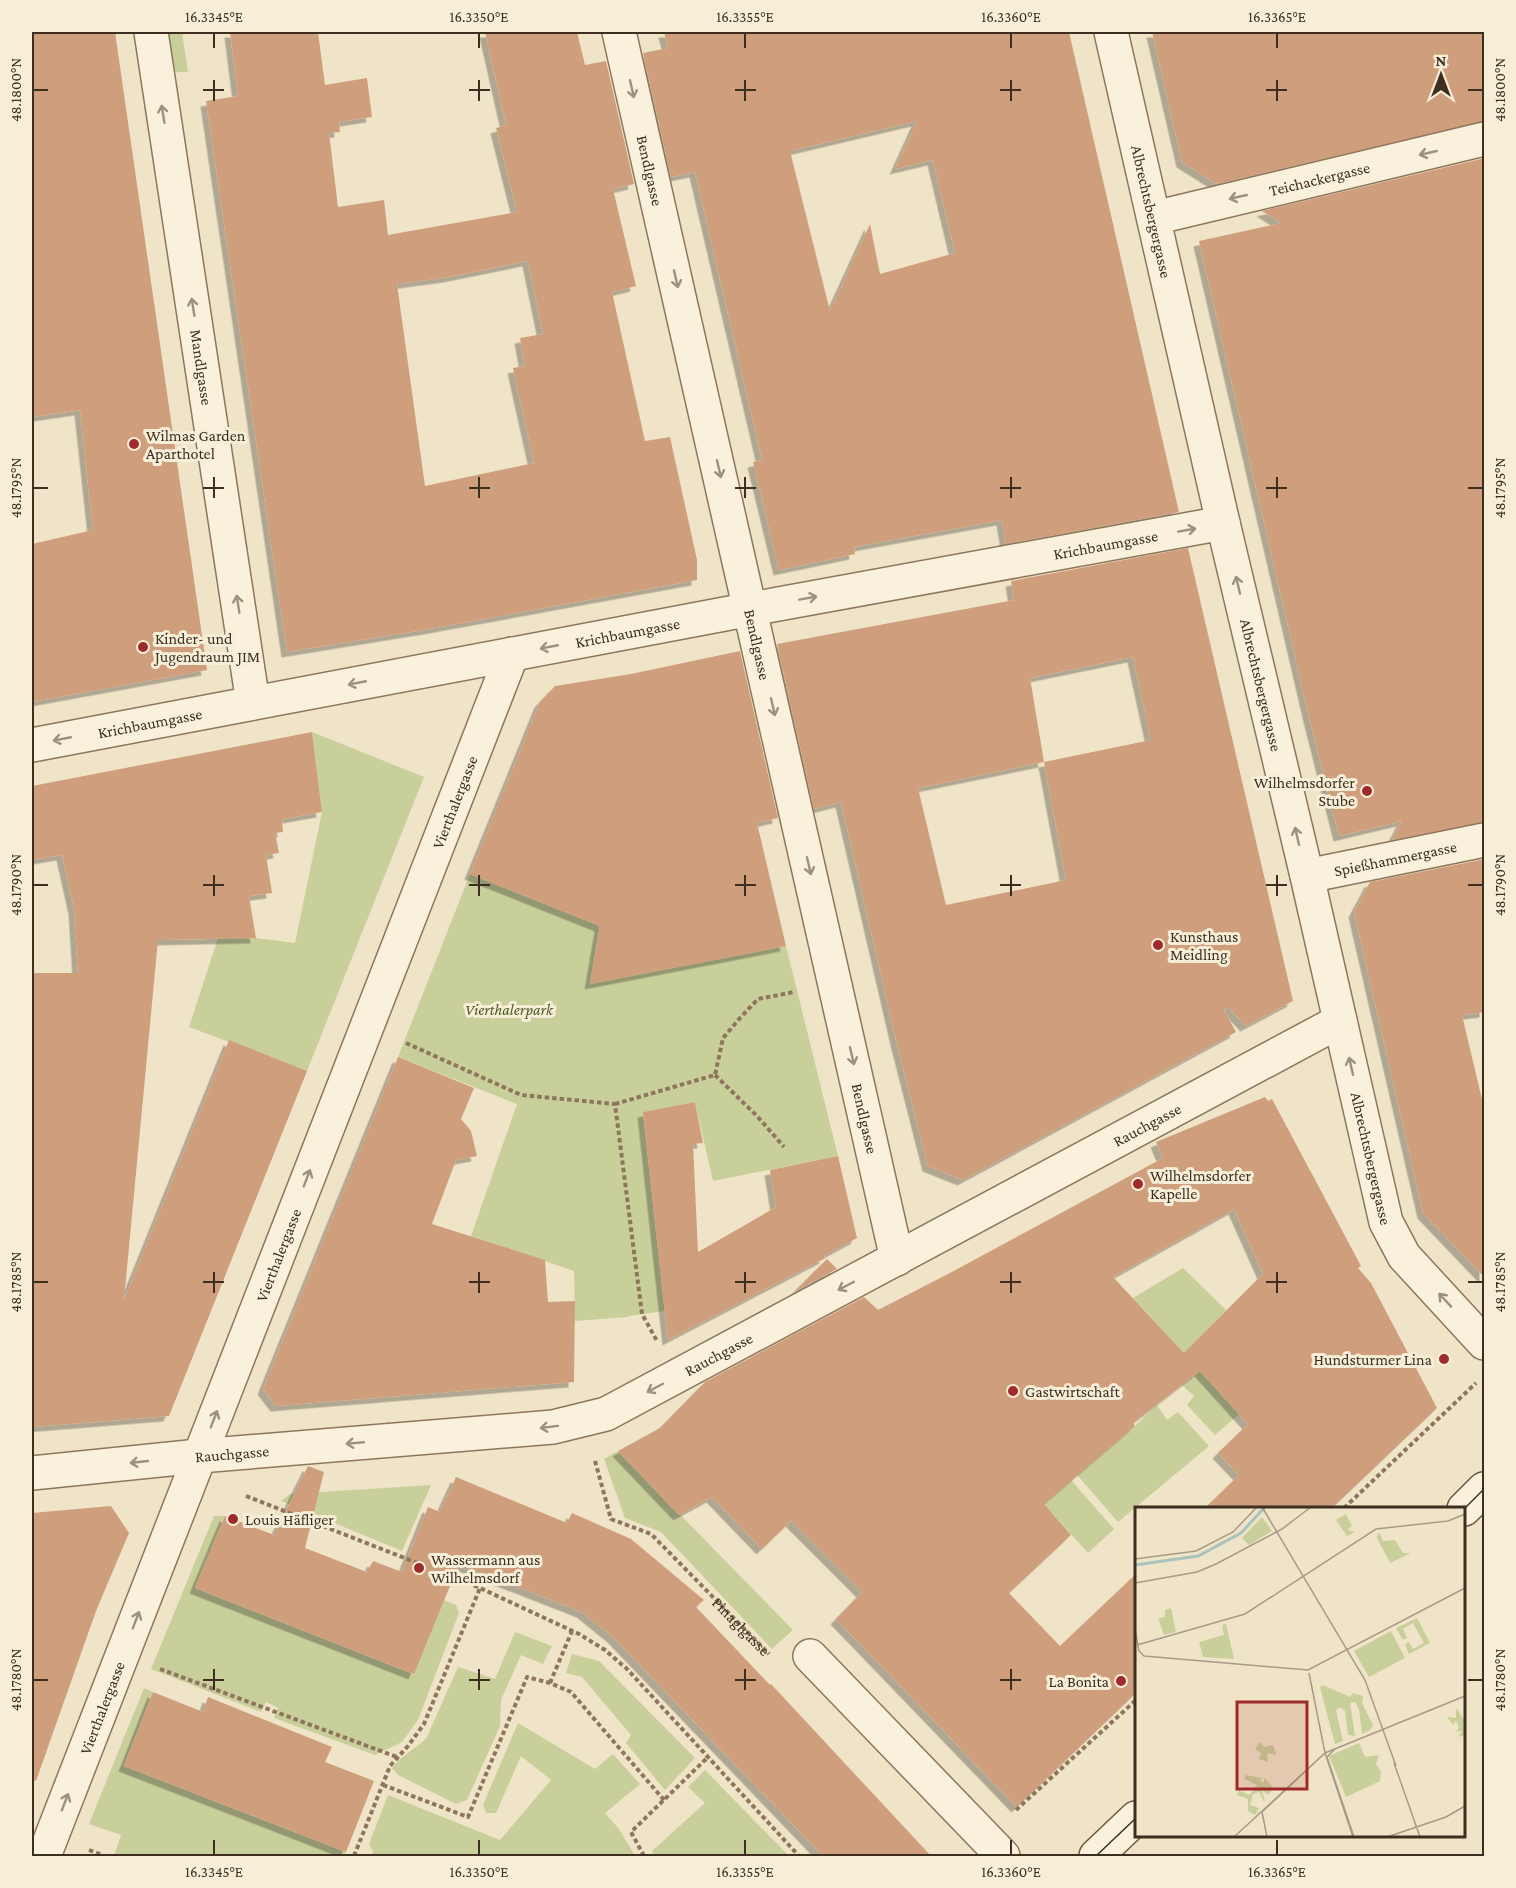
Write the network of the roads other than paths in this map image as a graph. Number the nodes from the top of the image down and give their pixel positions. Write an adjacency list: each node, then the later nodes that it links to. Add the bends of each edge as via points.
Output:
1 (151, 32): 9 (street, Mandlgasse, one-way to 1)
2 (620, 32): 7 (street, Bendlgasse, one-way to 7)
3 (1111, 32): 5 (street, Albrechtsbergergasse)
4 (1485, 139): 5 (street, Teichackergasse, one-way to 5)
5 (1154, 218): 6 (street, Albrechtsbergergasse)
6 (1223, 524): 7 (street, Krichbaumgasse, one-way to 6); 12 (street, Albrechtsbergergasse, one-way to 6)
7 (750, 609): 8 (street, Krichbaumgasse, one-way to 8); 14 (street, Bendlgasse, one-way to 14)
8 (512, 654): 9 (street, Krichbaumgasse, one-way to 9); 16 (street, Vierthalergasse, one-way to 8)
9 (253, 703): 10 (street, Krichbaumgasse, one-way to 10)
10 (32, 745)
11 (1485, 840): 12 (street, Spießhammergasse)
12 (1307, 876): 13 (street, Albrechtsbergergasse)
13 (1340, 1021): 14 (street, Rauchgasse); 15 (street, Albrechtsbergergasse, one-way to 13, via 1404,1256 1386,1222)
14 (897, 1258): 16 (street, Rauchgasse, one-way to 16, via 606,1414 553,1427)
15 (1485, 1343)
16 (199, 1456): 17 (street, Rauchgasse, one-way to 17); 23 (street, Vierthalergasse, one-way to 16)
17 (32, 1473)
18 (1485, 1490): 19 (street)
19 (1465, 1508)
20 (810, 1656): 24 (street)
21 (1135, 1820): 22 (street)
22 (1102, 1854)
23 (44, 1857)
24 (1003, 1857)

